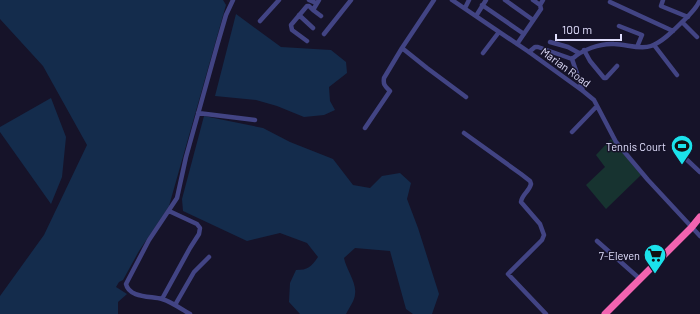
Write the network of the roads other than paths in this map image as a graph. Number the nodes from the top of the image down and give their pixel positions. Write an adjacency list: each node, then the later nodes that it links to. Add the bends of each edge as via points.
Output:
1 (234, 0): 49 (street, via 226,15)
2 (279, 0): 25 (street)
3 (309, 0): 13 (street)
4 (351, 0): 31 (street)
5 (434, 0): 39 (street)
6 (452, 0): 18 (street, Marian Road)
7 (469, 0): 18 (street)
8 (486, 0): 16 (street)
9 (505, 0): 24 (street)
10 (533, 0): 17 (street)
11 (543, 0): 17 (street)
12 (663, 0): 23 (street, via 661,6)
13 (318, 1): 19 (street)
14 (610, 2): 29 (street)
15 (700, 2): 23 (street)
16 (482, 5): 22 (street); 32 (street)
17 (540, 5): 24 (street, via 541,10)
18 (465, 8): 22 (street, Marian Road)
19 (313, 10): 20 (street, via 307,6); 21 (street)
20 (299, 15): 28 (street); 34 (street, via 292,23 291,29)
21 (321, 16)
22 (476, 16): 30 (street, Marian Road)
23 (688, 17): 26 (street)
24 (533, 20): 32 (street)
25 (260, 21)
26 (682, 22): 29 (street); 33 (street)
27 (619, 26): 38 (street, via 642,35)
28 (313, 28)
29 (673, 31): 37 (street)
30 (499, 32): 36 (street, Marian Road); 42 (street)
31 (324, 34)
32 (524, 34): 36 (street)
33 (697, 37)
34 (307, 41)
35 (550, 42): 41 (street)
36 (517, 44): 40 (street, Marian Road)
37 (654, 45): 38 (street); 45 (street)
38 (637, 47): 41 (street, via 613,43)
39 (402, 48): 47 (street); 51 (street, via 384,78 384,86 390,91)
40 (529, 52): 43 (street, via 538,47); 46 (street, Marian Road)
41 (582, 52): 43 (street); 44 (street, via 604,78)
42 (483, 53)
43 (572, 59): 46 (street)
44 (617, 66)
45 (677, 76)
46 (583, 91): 48 (street, Marian Road)
47 (466, 97)
48 (597, 106): 52 (street); 58 (street, Marian Road, via 616,142)
49 (198, 113): 50 (street); 56 (street, via 177,198)
50 (255, 120)
51 (365, 128)
52 (572, 132)
53 (464, 133): 66 (street, via 531,184 521,197 521,202 540,224 544,235 508,274)
54 (685, 158): 55 (street)
55 (700, 172)
56 (169, 211): 63 (street, via 197,224 200,228); 63 (street, via 149,240 126,282 129,290 136,294)
57 (700, 217): 58 (highway)
58 (691, 228): 59 (street, Marian Road); 62 (highway)
59 (700, 236)
60 (598, 241): 62 (street)
61 (209, 257): 64 (street, via 194,272)
62 (640, 279): 67 (highway)
63 (162, 299): 64 (street)
64 (175, 305): 65 (street)
65 (190, 314)
66 (546, 314)
67 (605, 314)

